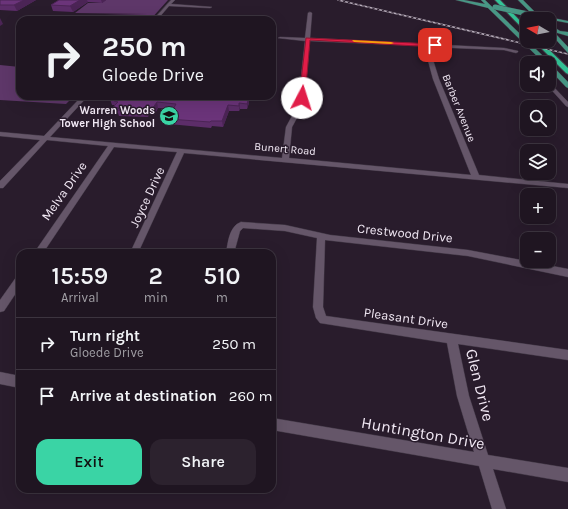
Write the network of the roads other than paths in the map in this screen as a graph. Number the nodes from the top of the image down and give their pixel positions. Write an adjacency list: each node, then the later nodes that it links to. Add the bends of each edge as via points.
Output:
1 (173, 0): 7 (street)
2 (458, 0): 8 (main road)
3 (483, 0): 8 (main road)
4 (498, 0): 17 (highway)
5 (506, 0): 13 (highway)
6 (520, 0): 10 (main road)
7 (168, 5): 9 (street); 14 (street)
8 (489, 6): 12 (main road, bridge); 28 (main road)
9 (210, 7)
10 (533, 12)
11 (310, 13): 22 (street)
12 (520, 13)
13 (520, 15)
14 (158, 16)
15 (556, 20): 16 (main road)
16 (568, 23)
17 (520, 24)
18 (556, 30): 19 (main road)
19 (568, 34)
20 (556, 36): 26 (main road)
21 (280, 38): 22 (street)
22 (308, 39): 23 (street); 40 (street, via 301,105 289,127)
23 (426, 45): 27 (street, via 504,49); 41 (street, Barber Avenue, via 436,79)
24 (544, 48): 30 (highway)
25 (554, 48): 29 (highway)
26 (568, 51)
27 (516, 52)
28 (540, 56)
29 (563, 57)
30 (568, 72)
31 (556, 73): 32 (main road)
32 (568, 86)
33 (556, 92): 35 (street)
34 (81, 100): 37 (street)
35 (568, 105)
36 (0, 134): 37 (street, Bunert Road)
37 (45, 139): 38 (street, Bunert Road); 42 (street)
38 (112, 145): 39 (street, Bunert Road); 45 (street, Melva Drive)
39 (182, 151): 40 (street, Bunert Road); 46 (street, Joyce Drive)
40 (285, 160): 41 (street, Bunert Road)
41 (476, 178): 43 (street, Bunert Road)
42 (0, 186)
43 (568, 186)
44 (321, 237): 47 (street, Crestwood Drive, via 285,228 250,224 239,226); 48 (street, Crestwood Drive, via 468,254); 51 (street, Pleasant Drive, via 318,307 321,318)
45 (41, 249)
46 (136, 249)
47 (231, 249)
48 (568, 273)
49 (16, 285): 50 (street)
50 (0, 308)
51 (451, 338): 52 (street, Pleasant Drive); 56 (street, Glen Drive, via 463,396)
52 (568, 355)
53 (0, 378): 54 (street)
54 (16, 381)
55 (276, 425): 56 (street, Huntington Drive)
56 (483, 461): 57 (street, Huntington Drive); 58 (street, Glen Drive)
57 (568, 475)
58 (499, 509)

